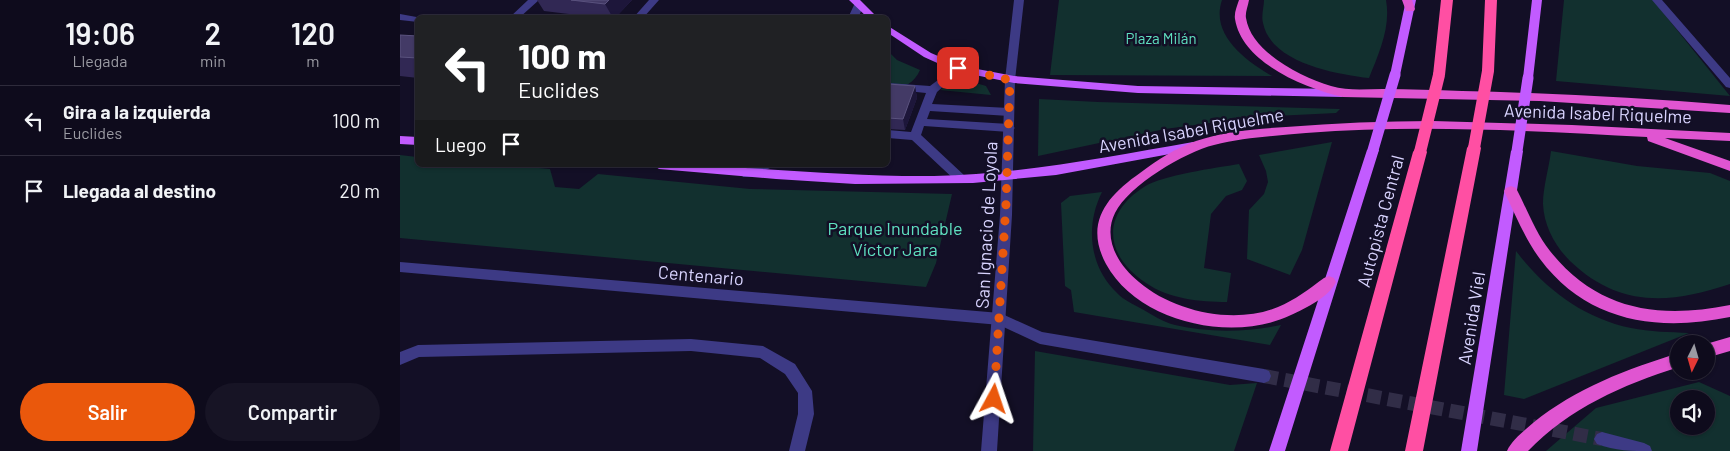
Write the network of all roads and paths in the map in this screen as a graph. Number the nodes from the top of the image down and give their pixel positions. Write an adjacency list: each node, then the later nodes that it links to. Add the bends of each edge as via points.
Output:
1 (534, 0): 11 (street)
2 (654, 0): 12 (street)
3 (1018, 0): 19 (street, San Ignacio de Loyola)
4 (1244, 0): 23 (highway, via 1240,14 1243,26 1248,38 1264,55 1300,77)
5 (1447, 0): 56 (highway, Autopista Central, bridge, via 1439,75)
6 (1491, 0): 57 (highway, bridge, via 1488,70)
7 (1537, 0): 42 (main road, Avenida Viel, bridge)
8 (1657, 0): 20 (street)
9 (856, 2): 13 (street); 14 (main road)
10 (1409, 3): 44 (main road, bridge, via 1396,76)
11 (517, 15)
12 (640, 15)
13 (854, 15)
14 (871, 15)
15 (400, 17): 16 (street)
16 (415, 19)
17 (890, 31): 18 (main road, Avenida Isabel Riquelme, via 912,48)
18 (958, 68): 19 (main road, Avenida Isabel Riquelme); 22 (street)
19 (1010, 80): 23 (main road, Avenida Isabel Riquelme, via 1144,89); 26 (street, San Ignacio de Loyola)
20 (1730, 85)
21 (890, 86): 22 (street)
22 (932, 90): 24 (street)
23 (1343, 93): 25 (highway, Avenida Isabel Riquelme, via 1516,96)
24 (926, 107): 26 (street); 27 (street)
25 (1730, 109)
26 (1009, 112): 28 (street, San Ignacio de Loyola)
27 (921, 122): 28 (street); 31 (street)
28 (1009, 128): 40 (street, San Ignacio de Loyola)
29 (1629, 131): 32 (highway, Avenida Isabel Riquelme); 35 (highway, Avenida Isabel Riquelme, via 1354,125 1264,133); 36 (highway)
30 (890, 134): 31 (street)
31 (915, 136): 41 (street)
32 (1730, 137)
33 (400, 140): 34 (main road)
34 (415, 142)
35 (1198, 145): 40 (main road, Avenida Isabel Riquelme); 44 (highway, via 1153,170 1118,198 1107,214 1102,232 1105,248 1125,279 1146,296 1169,308 1194,316 1233,321 1264,319 1286,312 1312,297)
36 (1730, 166)
37 (679, 167): 39 (main road, Avenida Isabel Riquelme)
38 (762, 167): 39 (street)
39 (747, 174): 41 (main road, Avenida Isabel Riquelme, via 862,180)
40 (1008, 176): 41 (main road, Avenida Isabel Riquelme); 46 (street, San Ignacio de Loyola)
41 (960, 179)
42 (1511, 191): 45 (highway, via 1546,256 1568,280 1594,299 1654,318 1685,319); 58 (main road, Avenida Viel)
43 (400, 267): 46 (street, Centenario)
44 (1329, 282): 55 (main road)
45 (1730, 311)
46 (1000, 319): 51 (street, via 1040,338); 54 (street, San Ignacio de Loyola)
47 (1730, 344): 48 (highway)
48 (1715, 348)
49 (400, 359): 53 (street, via 418,351 692,345 762,352 790,369 804,391 806,414)
50 (1670, 363): 59 (highway, via 1610,384 1576,401 1540,427)
51 (1264, 376)
52 (1602, 439): 60 (street)
53 (797, 451)
54 (989, 451)
55 (1277, 451)
56 (1339, 451)
57 (1414, 451)
58 (1469, 451)
59 (1516, 451)
60 (1644, 451)

